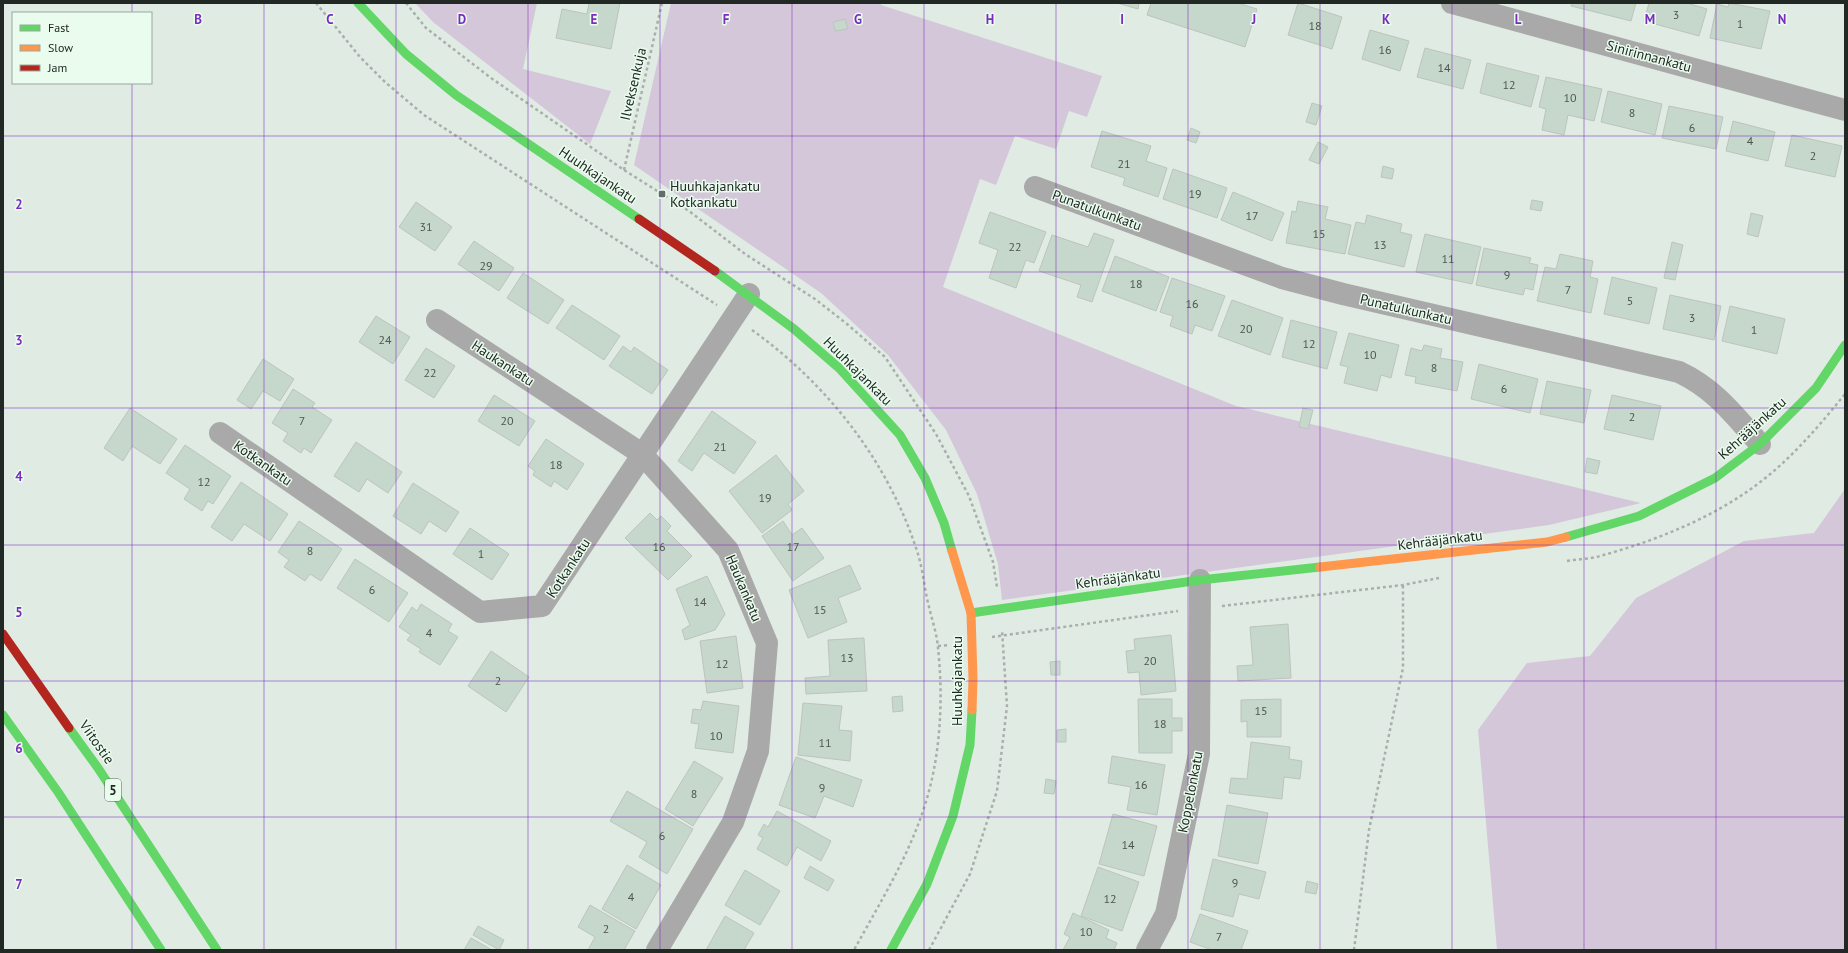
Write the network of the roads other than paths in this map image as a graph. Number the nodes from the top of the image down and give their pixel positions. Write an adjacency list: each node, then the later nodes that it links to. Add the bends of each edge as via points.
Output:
1 (358, 3): 5 (main road, Huuhkajankatu, via 406,54 456,95)
2 (1452, 3): 3 (street, Sinirinnankatu)
3 (1845, 110)
4 (1035, 187): 9 (street, Punatulkunkatu, via 1282,278 1679,372 1698,380 1718,396)
5 (749, 294): 10 (street, Kotkankatu); 12 (main road, Huuhkajankatu, via 839,368 900,435 925,478 944,523)
6 (437, 320): 10 (street, Haukankatu)
7 (1845, 345): 9 (main road, Kehrääjänkatu, via 1816,388)
8 (220, 433): 10 (street, Kotkankatu, via 480,612 542,606)
9 (1760, 444): 11 (main road, Kehrääjänkatu, via 1715,478 1639,516 1547,542)
10 (642, 454): 17 (street, Haukankatu, via 728,550 767,643 758,751 733,822)
11 (1200, 580): 12 (main road, Kehrääjänkatu); 19 (street, Koppelonkatu, via 1199,754 1166,914)
12 (971, 613): 18 (main road, Huuhkajankatu, via 973,679 970,745 953,816 927,884)
13 (3, 634): 16 (main road, Viitostie / 5, via 98,768)
14 (3, 715): 15 (main road, via 58,792)
15 (161, 950)
16 (217, 950)
17 (657, 950)
18 (891, 950)
19 (1146, 950)

